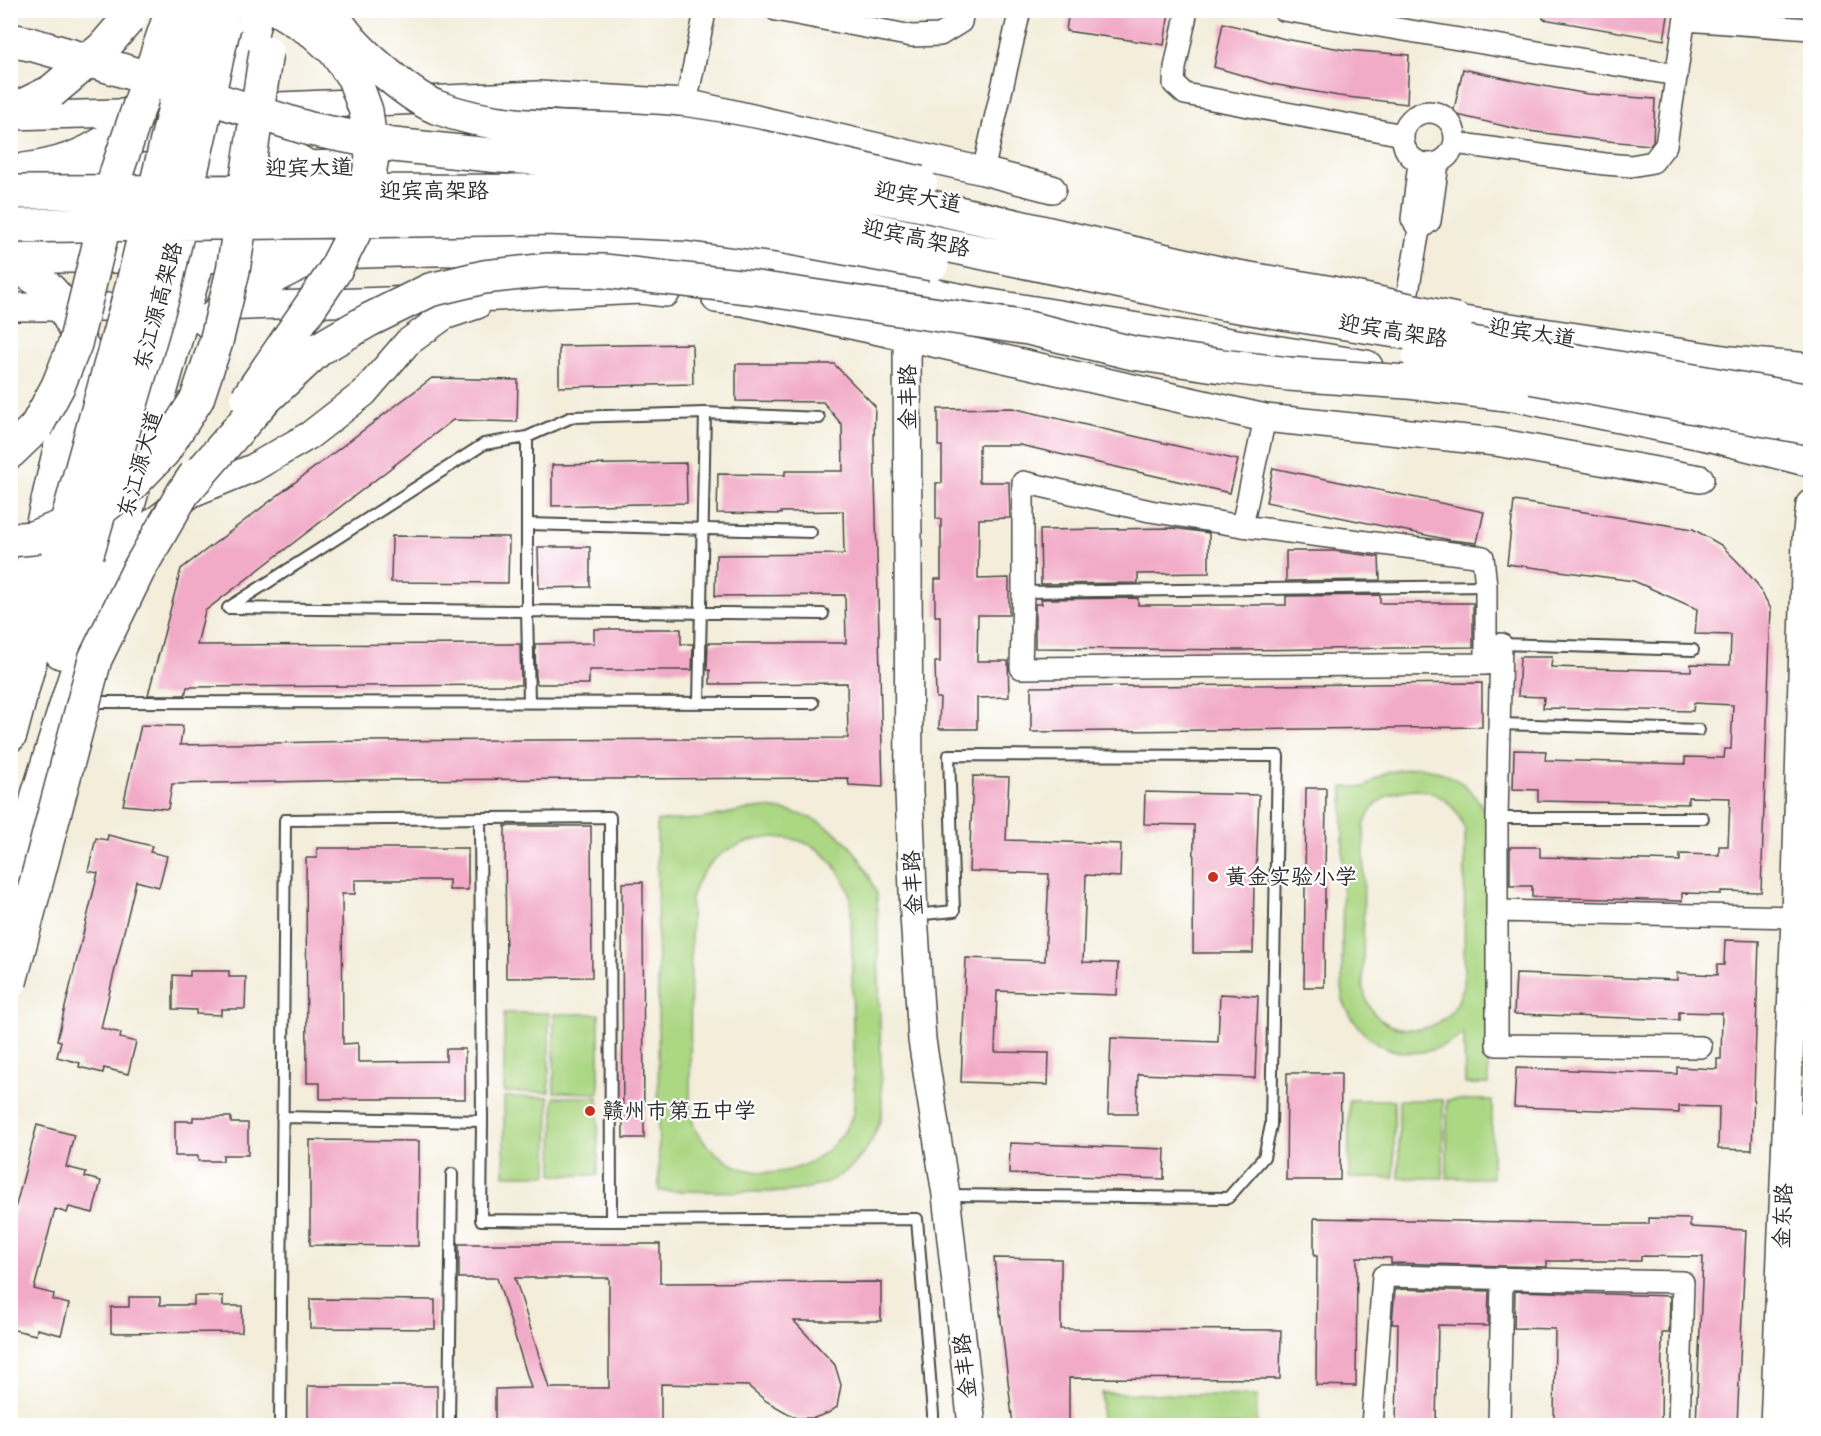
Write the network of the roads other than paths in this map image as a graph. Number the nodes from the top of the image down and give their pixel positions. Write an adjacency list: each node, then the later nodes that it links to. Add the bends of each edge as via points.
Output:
1 (134, 10): 22 (main road, bridge, via 103,48 51,92)
2 (172, 10): 55 (main road, bridge, via 117,171 75,344 36,427)
3 (182, 10): 20 (main road)
4 (198, 10): 80 (main road, 东江源高架路, bridge, via 132,287)
5 (228, 10): 84 (main road, 东江源高架路, bridge, via 165,288 87,554)
6 (257, 10): 21 (main road, 东江源大道, via 241,72)
7 (277, 10): 58 (main road, bridge, via 314,32 335,51 354,78 366,111 372,157 365,198 357,229 334,272); 64 (main road, bridge, via 266,52 232,271 216,342 197,399 163,452 95,514 32,538)
8 (330, 10): 38 (main road, bridge, via 356,47 394,80 435,106 476,118 534,126 683,134 759,147 957,191)
9 (776, 10): 10 (street, via 912,36 940,35 961,22)
10 (963, 10)
11 (1020, 10): 29 (street)
12 (1187, 10): 23 (street, via 1174,84 1185,94)
13 (1283, 10): 18 (street)
14 (706, 13): 19 (street)
15 (1685, 15): 16 (street); 18 (street)
16 (1810, 29)
17 (10, 40): 38 (main road, bridge, via 310,129 393,145 500,156 685,166 779,178 928,206)
18 (1677, 75): 24 (street, via 1666,145 1653,162 1630,166 1605,164)
19 (686, 103): 21 (street, via 538,95); 29 (street)
20 (147, 107): 21 (street); 22 (street); 28 (main road); 30 (main road, via 118,134 85,154)
21 (240, 108): 26 (main road, via 274,144); 27 (main road, 东江源大道)
22 (10, 114)
23 (1403, 135): 24 (street, via 1413,117 1435,112 1449,120); 25 (street, via 1406,152)
24 (1455, 143): 25 (street, via 1449,156)
25 (1429, 163): 44 (street, via 1430,221 1419,230)
26 (309, 168): 27 (main road, 迎宾大道); 44 (main road, 迎宾大道, via 687,160 781,171 1006,213)
27 (217, 170): 28 (main road, 迎宾大道); 36 (main road, 东江源大道)
28 (127, 171): 30 (main road, 迎宾大道); 35 (main road)
29 (983, 171): 31 (street)
30 (15, 178): 48 (main road, 迎宾高架路, bridge, via 688,195 785,211 1226,304)
31 (1052, 189)
32 (16, 227): 53 (main road, 迎宾高架路, bridge, via 546,218 687,224 780,236)
33 (325, 252): 36 (main road); 43 (main road, via 266,280); 56 (main road, via 679,247 984,305 1446,380 1712,435)
34 (10, 256): 35 (main road)
35 (104, 256): 36 (main road); 41 (main road)
36 (200, 256): 42 (main road, 东江源大道)
37 (10, 264): 41 (main road)
38 (1232, 276): 48 (main road, bridge, via 1467,322)
39 (498, 297): 43 (street); 45 (street, via 641,290 743,302); 65 (street, via 444,316 407,343 364,393 310,435 253,468 192,493)
40 (10, 307): 41 (street)
41 (78, 307): 42 (street); 71 (main road, via 82,353 36,553)
42 (185, 307): 43 (street); 46 (main road, 东江源大道)
43 (227, 308): 46 (main road)
44 (1404, 314): 47 (main road, 迎宾大道, via 1731,363)
45 (908, 337): 52 (street); 87 (street, 金丰路, via 909,781)
46 (168, 365): 65 (main road, 东江源大道)
47 (1810, 370)
48 (1729, 386): 49 (main road, 迎宾高架路, bridge)
49 (1810, 401)
50 (705, 413): 51 (lane); 54 (lane, via 572,417); 62 (lane)
51 (819, 418)
52 (1265, 418): 57 (street, via 1496,442); 61 (street)
53 (1810, 428): 58 (main road, bridge, via 1407,382 1222,366 1133,353 1028,328 887,306 615,272 548,270 484,277 430,290 319,349 262,402)
54 (527, 437): 60 (lane); 68 (lane, via 484,444 228,608)
55 (10, 452)
56 (1810, 460)
57 (1700, 479)
58 (183, 493): 89 (main road, bridge, via 138,571 95,659)
59 (1810, 504): 88 (street, 金东路)
60 (528, 524): 62 (lane); 68 (lane)
61 (1242, 526): 66 (street, via 1484,557); 67 (street, via 1023,482)
62 (703, 528): 63 (lane); 69 (lane)
63 (811, 532)
64 (10, 540)
65 (115, 551): 75 (main road, 东江源大道)
66 (1486, 586): 67 (lane); 67 (street, via 1486,664 1021,668)
67 (1023, 592)
68 (527, 610): 69 (lane); 74 (lane)
69 (702, 611): 70 (lane); 76 (lane)
70 (823, 614)
71 (10, 639)
72 (1501, 644): 73 (lane); 78 (street)
73 (1693, 650)
74 (529, 701): 75 (lane); 76 (lane)
75 (68, 702): 86 (main road, 东江源大道, via 38,795)
76 (699, 702): 77 (lane)
77 (813, 703)
78 (1499, 724): 79 (lane); 82 (street)
79 (1699, 730)
80 (10, 735)
81 (480, 818): 91 (lane, via 285,820); 92 (lane); 96 (lane, via 610,817)
82 (1497, 818): 83 (lane); 85 (street)
83 (1703, 818)
84 (10, 842)
85 (1497, 911): 88 (street); 90 (street, via 1497,1045)
86 (10, 914)
87 (914, 915): 95 (street, 金丰路, via 922,1040); 95 (lane, via 954,911 949,756 1278,756 1271,1125 1264,1157 1228,1198)
88 (1795, 917): 105 (street, 金东路)
89 (10, 982)
90 (1701, 1047)
91 (282, 1117): 92 (lane); 98 (lane)
92 (482, 1121): 96 (lane, via 481,1221)
93 (1810, 1123): 106 (street, 金东路)
94 (452, 1174): 99 (lane)
95 (946, 1195): 101 (street, 金丰路)
96 (611, 1221): 100 (lane, via 917,1219)
97 (1502, 1279): 102 (street, via 1383,1276); 103 (street); 104 (street, via 1683,1282)
98 (280, 1425)
99 (449, 1425)
100 (933, 1425)
101 (972, 1425)
102 (1372, 1425)
103 (1499, 1425)
104 (1679, 1425)
105 (1774, 1425)
106 (1799, 1425)

